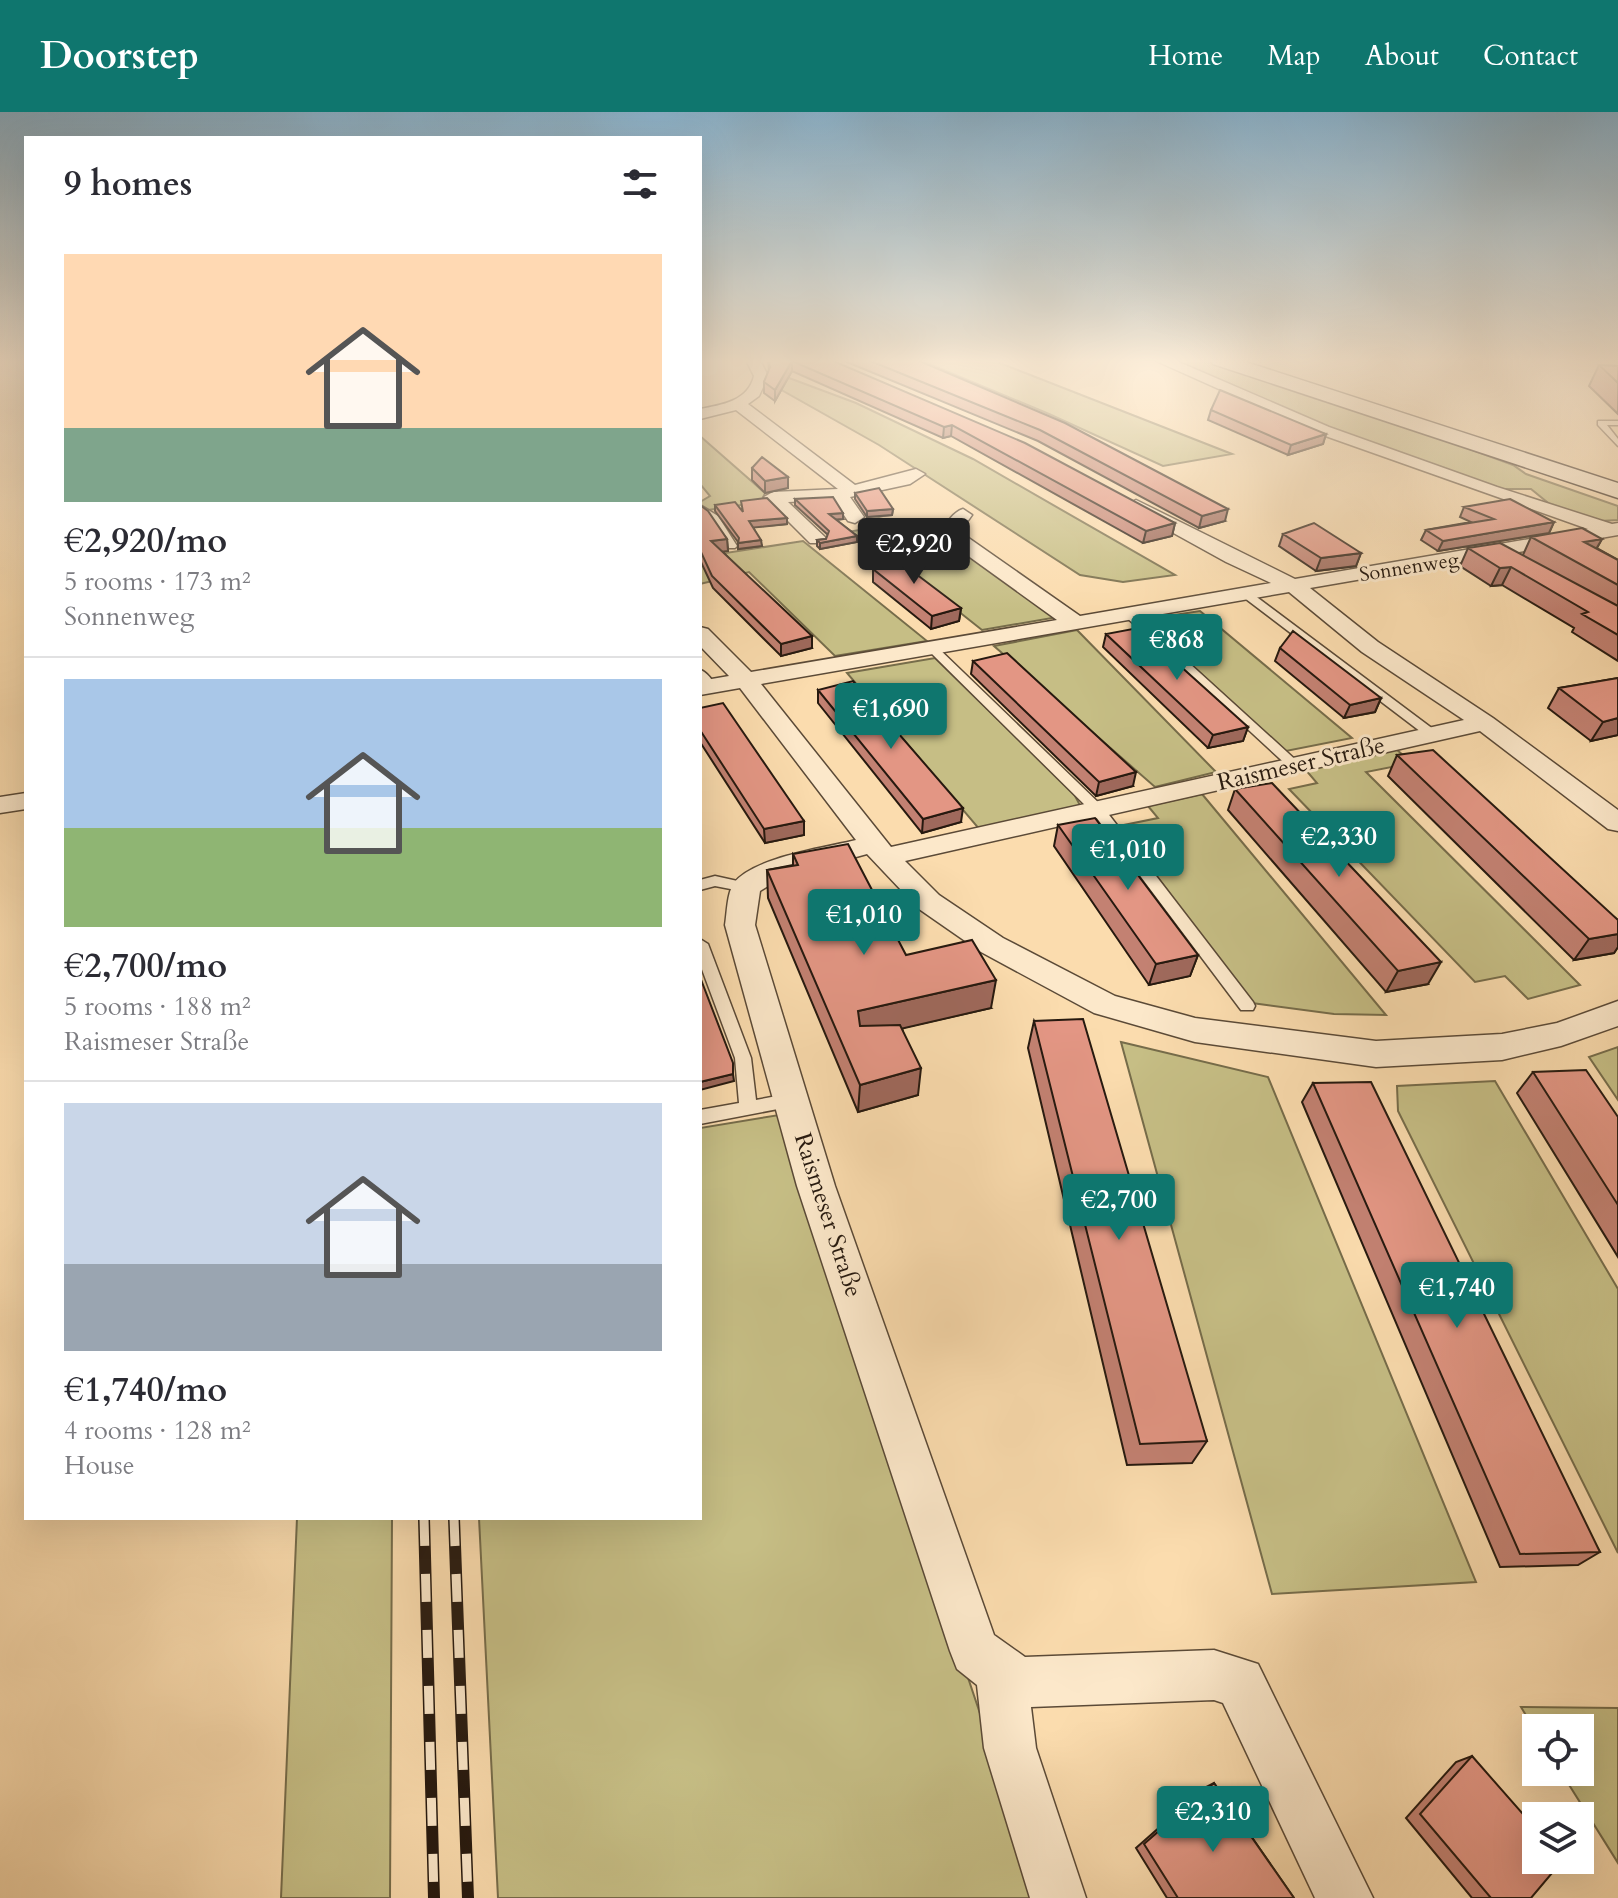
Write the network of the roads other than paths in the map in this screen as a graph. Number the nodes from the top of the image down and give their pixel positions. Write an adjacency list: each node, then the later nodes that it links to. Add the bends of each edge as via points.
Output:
1 (786, 443): 6 (street)
2 (1360, 443): 11 (street)
3 (1473, 443): 5 (main road)
4 (916, 474): 6 (street)
5 (1618, 491)
6 (846, 492): 10 (street); 12 (street, via 773,497)
7 (1115, 493): 16 (street)
8 (702, 509): 13 (lane, via 715,518)
9 (963, 515): 19 (street, via 949,533)
10 (855, 517)
11 (1617, 531): 14 (street, Sonnenweg)
12 (817, 539)
13 (732, 546)
14 (1498, 552): 15 (street); 16 (street, Sonnenweg)
15 (1525, 567)
16 (1294, 586): 17 (street, Sonnenweg); 24 (street, via 1370,647)
17 (1246, 594): 18 (street, Sonnenweg); 25 (lane)
18 (1129, 614): 19 (street, Sonnenweg); 26 (lane)
19 (1076, 623): 21 (street, Sonnenweg)
20 (702, 636): 22 (street)
21 (932, 648): 22 (street, Sonnenweg); 29 (lane)
22 (746, 680): 23 (street, Sonnenweg); 31 (street)
23 (703, 682)
24 (1484, 723): 25 (street, Raismeser Straße); 30 (street)
25 (1433, 735): 26 (street, Raismeser Straße)
26 (1295, 766): 29 (street, Raismeser Straße)
27 (24, 801): 28 (street)
28 (0, 805)
29 (1098, 810): 31 (street, Raismeser Straße); 35 (lane)
30 (1618, 823)
31 (879, 850): 33 (street, Raismeser Straße, via 773,870); 36 (street, via 929,902 992,945 1105,1005 1195,1030 1376,1054 1417,1053 1502,1047 1561,1034)
32 (702, 884): 33 (lane, via 715,881)
33 (746, 887): 37 (street, Raismeser Straße, via 740,925)
34 (702, 949): 38 (lane, via 743,1058)
35 (1247, 1006)
36 (1618, 1013)
37 (793, 1100): 38 (lane); 40 (street, Raismeser Straße, via 816,1186 975,1651)
38 (748, 1109): 39 (lane)
39 (702, 1117)
40 (1001, 1672): 41 (street, via 1010,1748); 42 (street, via 1025,1682 1214,1675 1240,1682)
41 (1058, 1898)
42 (1345, 1898)

